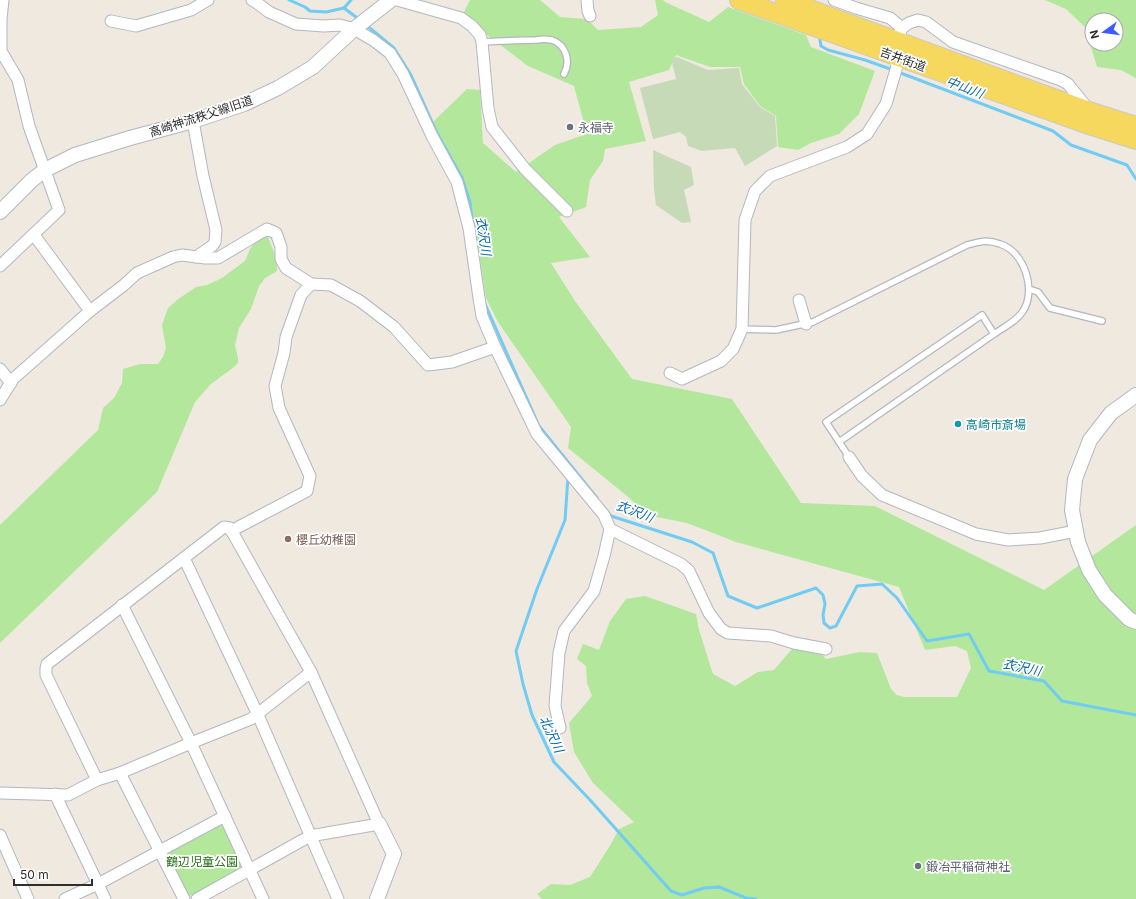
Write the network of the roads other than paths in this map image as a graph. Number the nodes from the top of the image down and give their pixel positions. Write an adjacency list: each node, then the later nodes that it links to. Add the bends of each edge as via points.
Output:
1 (3, 0): 16 (street)
2 (208, 0): 12 (street, via 192,10 136,26)
3 (391, 0): 13 (street, 高崎神流秩父線旧道)
4 (397, 0): 14 (street, via 461,18 480,35)
5 (588, 0): 10 (street)
6 (739, 0): 11 (main road, 吉井街道)
7 (785, 0): 11 (main road, 吉井街道)
8 (834, 0): 15 (street, via 890,18)
9 (255, 1): 13 (street, via 269,12 296,24 340,25)
10 (590, 16)
11 (816, 19): 15 (main road, 吉井街道)
12 (111, 21)
13 (354, 29): 19 (street, 高崎神流秩父線旧道, via 313,67 278,88 244,104); 36 (street, via 390,53 457,182 469,228 482,316)
14 (482, 42): 17 (lane, via 552,40 565,52 568,61); 23 (street, via 492,127 525,169)
15 (897, 48): 18 (main road, 吉井街道); 18 (street, via 909,24 918,20 926,22 953,42 1062,80); 21 (main road, 吉井街道, via 1081,122); 34 (street, via 893,80 886,104 866,134 847,147 770,176 755,192 745,220)
16 (0, 51): 22 (street, via 18,80 29,126)
17 (564, 74)
18 (1089, 111): 20 (main road, 吉井街道)
19 (192, 121): 22 (street, 高崎神流秩父線旧道, via 75,155); 26 (street, via 216,230 212,246)
20 (1136, 126)
21 (1136, 140)
22 (45, 170): 24 (street, 高崎神流秩父線旧道); 25 (street, via 59,210)
23 (567, 211)
24 (0, 212)
25 (34, 234): 27 (street); 31 (street)
26 (196, 256): 28 (street, via 218,258 267,229 276,233 281,247 281,259 286,268); 31 (street, via 173,257 137,273)
27 (1, 264)
28 (311, 284): 36 (street, via 331,285 360,301 394,327 428,365 452,362); 45 (street, via 301,295 286,337 275,386 279,408 310,476 307,491)
29 (1029, 289): 32 (lane, via 1038,292 1050,308); 33 (lane, via 1029,281 1022,264 1012,251 1001,244 985,240 967,245); 35 (lane, via 1029,298 1019,317)
30 (799, 300): 33 (street)
31 (90, 311): 39 (street)
32 (1102, 321)
33 (806, 324): 34 (lane, via 776,330)
34 (742, 329): 38 (street, via 733,349 720,361 682,379)
35 (994, 334): 42 (lane); 42 (lane, via 982,315 826,422)
36 (495, 347): 44 (street, via 537,434 604,516)
37 (0, 369): 39 (street)
38 (670, 373)
39 (11, 383): 41 (street)
40 (1136, 395): 46 (street, via 1111,413 1090,440 1075,479 1072,510)
41 (0, 400)
42 (839, 442): 43 (lane)
43 (849, 457): 46 (street, via 862,476 882,496 976,534 1008,540 1040,538)
44 (610, 529): 50 (street, via 681,564 689,571 709,613 721,629 728,633 771,636); 53 (street, via 594,591 564,631 559,653 555,706)
45 (231, 530): 47 (street, via 224,527); 51 (street)
46 (1076, 531): 49 (street, via 1089,570 1105,595)
47 (184, 558): 48 (street); 52 (street)
48 (122, 605): 54 (street); 56 (street, via 50,661 46,668 46,675)
49 (1136, 622)
50 (826, 649)
51 (311, 672): 52 (street); 60 (street)
52 (258, 715): 54 (street); 62 (street)
53 (560, 728)
54 (191, 743): 55 (street); 59 (street)
55 (120, 772): 56 (street); 63 (street)
56 (97, 780): 58 (street, via 68,795)
57 (0, 792): 58 (street)
58 (55, 794): 65 (street)
59 (224, 816): 63 (street); 64 (street)
60 (379, 824): 62 (street); 73 (street, via 394,854)
61 (0, 835): 66 (street)
62 (310, 836): 64 (street); 72 (street)
63 (160, 850): 65 (street); 69 (street)
64 (249, 870): 70 (street); 71 (street)
65 (98, 884): 67 (street); 68 (street)
66 (28, 899)
67 (65, 899)
68 (105, 899)
69 (184, 899)
70 (197, 899)
71 (262, 899)
72 (338, 899)
73 (377, 899)

